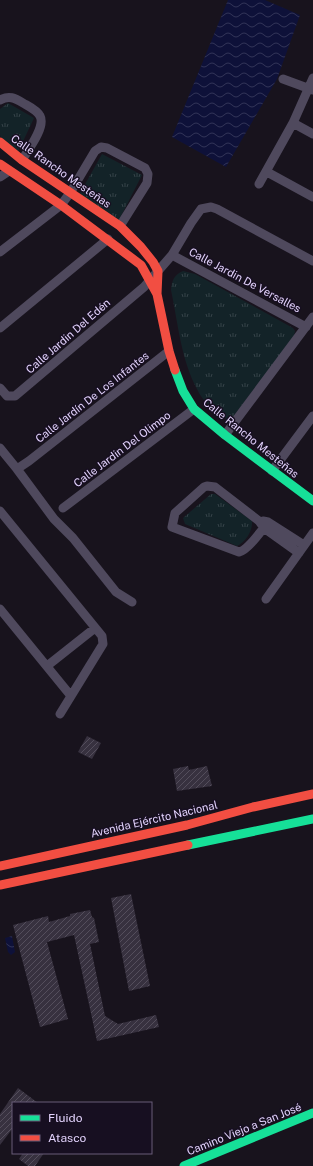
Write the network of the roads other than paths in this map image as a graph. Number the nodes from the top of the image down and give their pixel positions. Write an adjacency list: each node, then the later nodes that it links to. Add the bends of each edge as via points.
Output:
1 (313, 78): 3 (street)
2 (283, 79): 3 (street)
3 (311, 89): 5 (street)
4 (0, 100): 8 (street, via 8,97 16,99 38,113 41,118 41,128)
5 (293, 123): 6 (street); 11 (street)
6 (313, 134)
7 (0, 142): 8 (street, Calle Rancho Mesteñas)
8 (22, 160): 14 (street, Calle Rancho Mesteñas)
9 (0, 164): 10 (street, Calle Rancho Mesteñas)
10 (9, 171): 12 (street); 16 (street, Calle Rancho Mesteñas)
11 (267, 172): 13 (street); 15 (street)
12 (0, 177)
13 (259, 184)
14 (70, 193): 16 (street); 17 (street, Calle Rancho Mesteñas); 17 (street, via 95,151 101,147 144,168 148,174 147,183)
15 (313, 197)
16 (61, 205): 18 (street, Calle Rancho Mesteñas); 19 (street)
17 (120, 226): 22 (street, Calle Rancho Mesteñas, via 149,257)
18 (108, 239): 23 (street, Calle Rancho Mesteñas, via 140,265); 27 (street)
19 (0, 252)
20 (172, 255): 21 (street, Calle Jardin Del Edén, via 201,209 211,207); 22 (street, Calle Jardin Del Edén); 26 (street, Calle Jardin De Versalles)
21 (313, 261)
22 (158, 271): 23 (street, Calle Jardin Del Edén); 24 (street, Calle Rancho Mesteñas)
23 (149, 280): 24 (street, Calle Rancho Mesteñas); 29 (street, Calle Jardin Del Edén, via 15,396 7,396)
24 (157, 294): 28 (street, Calle Rancho Mesteñas)
25 (313, 317): 26 (street)
26 (306, 326): 32 (street)
27 (0, 328)
28 (169, 351): 30 (street, Calle Rancho Mesteñas, via 175,371); 34 (street, Calle Jardín De Los Infantes)
29 (0, 388)
30 (194, 409): 32 (street, Calle Rancho Mesteñas); 37 (street, Calle Jardin Del Olimpo)
31 (313, 416): 35 (street)
32 (224, 435): 35 (street, Calle Rancho Mesteñas)
33 (0, 448): 34 (street)
34 (17, 469): 43 (street, via 54,519 73,538 116,592)
35 (272, 471): 36 (street, Calle Rancho Mesteñas)
36 (313, 501)
37 (63, 508)
38 (0, 511): 45 (street)
39 (264, 524): 39 (street, via 215,487 207,486 175,513 172,527 239,552 244,550); 41 (street)
40 (313, 533): 41 (street)
41 (302, 549): 42 (street)
42 (266, 599)
43 (132, 602)
44 (0, 609): 46 (street)
45 (95, 628): 46 (street); 47 (street, via 102,636 103,644)
46 (47, 666): 47 (street)
47 (71, 696): 48 (street)
48 (60, 714)
49 (313, 794): 51 (street, Avenida Ejército Nacional)
50 (313, 819): 53 (street)
51 (187, 825): 52 (street, Avenida Ejército Nacional); 53 (street, via 158,836)
52 (139, 835): 54 (street, via 135,842); 55 (street, Avenida Ejército Nacional)
53 (154, 846): 54 (street)
54 (100, 863): 56 (street)
55 (0, 866)
56 (0, 884)
57 (313, 1114): 58 (street, Camino Viejo a San José)
58 (184, 1166)

